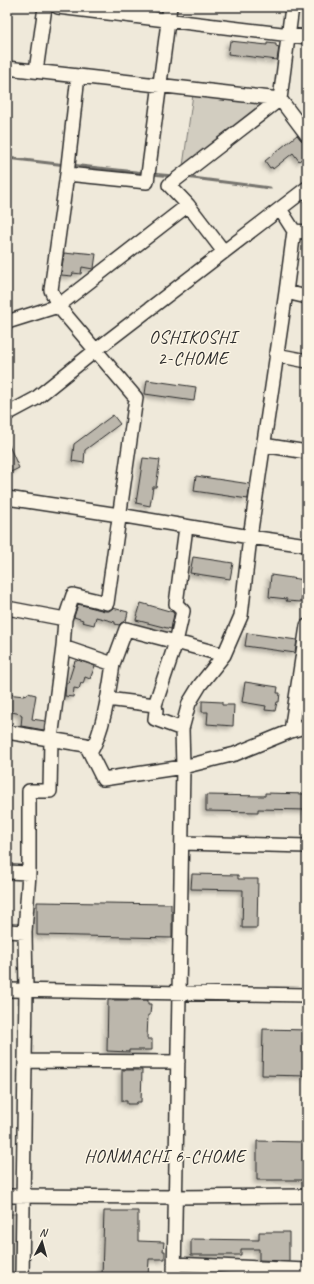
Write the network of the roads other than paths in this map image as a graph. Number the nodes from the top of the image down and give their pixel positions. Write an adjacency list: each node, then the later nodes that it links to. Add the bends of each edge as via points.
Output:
1 (44, 7): 8 (street)
2 (58, 7): 4 (street)
3 (292, 7): 5 (street)
4 (169, 13): 5 (street); 10 (street)
5 (289, 35): 6 (street); 11 (street)
6 (307, 37)
7 (7, 68): 8 (street)
8 (36, 71): 9 (street)
9 (78, 76): 10 (street); 13 (street)
10 (160, 86): 11 (street); 14 (street)
11 (280, 99): 12 (street); 15 (street)
12 (307, 135)
13 (67, 168): 14 (street); 23 (street, via 51,290)
14 (148, 177): 15 (street)
15 (175, 180): 17 (street)
16 (307, 188): 18 (street)
17 (188, 205): 20 (street); 23 (street)
18 (280, 209): 19 (street); 20 (street)
19 (301, 231): 21 (street)
20 (224, 252): 25 (street)
21 (286, 292): 22 (street); 26 (street)
22 (307, 297)
23 (58, 306): 24 (street); 25 (street)
24 (7, 322)
25 (96, 350): 28 (street, via 35,398); 32 (street, via 136,398)
26 (276, 355): 27 (street); 29 (street)
27 (307, 361)
28 (7, 414)
29 (263, 445): 30 (street); 34 (street)
30 (307, 452)
31 (7, 498): 32 (street)
32 (119, 515): 33 (street); 37 (street, via 107,603 73,595)
33 (186, 527): 34 (street); 39 (street, via 176,604 183,611)
34 (250, 537): 35 (street); 41 (street, via 241,616)
35 (307, 545)
36 (7, 608): 37 (street)
37 (65, 620): 40 (street)
38 (307, 626): 47 (street)
39 (176, 642): 41 (street); 42 (street, via 126,629); 44 (street)
40 (63, 647): 42 (street); 49 (street)
41 (224, 655): 46 (street, via 188,703)
42 (113, 664): 43 (street)
43 (107, 699): 44 (street); 50 (street, via 95,745)
44 (155, 705): 46 (street, via 155,719)
45 (307, 726): 47 (street)
46 (182, 729): 51 (street)
47 (291, 731): 51 (street, via 235,754)
48 (7, 732): 49 (street)
49 (51, 739): 50 (street, via 86,745); 55 (street, via 50,791 30,791)
50 (90, 753): 51 (street, via 103,779)
51 (183, 767): 52 (street)
52 (182, 843): 53 (street); 60 (street)
53 (307, 846)
54 (7, 872): 55 (street)
55 (29, 873): 57 (street)
56 (7, 931): 57 (street)
57 (25, 932): 59 (street)
58 (7, 990): 59 (street)
59 (26, 990): 60 (street); 62 (street)
60 (179, 992): 61 (street); 63 (street)
61 (307, 995)
62 (25, 1062): 63 (street); 65 (street)
63 (178, 1062): 67 (street)
64 (7, 1196): 65 (street)
65 (24, 1196): 67 (street); 70 (street)
66 (307, 1196): 67 (street)
67 (176, 1197): 69 (street)
68 (307, 1270): 69 (street)
69 (174, 1271)
70 (22, 1277)

